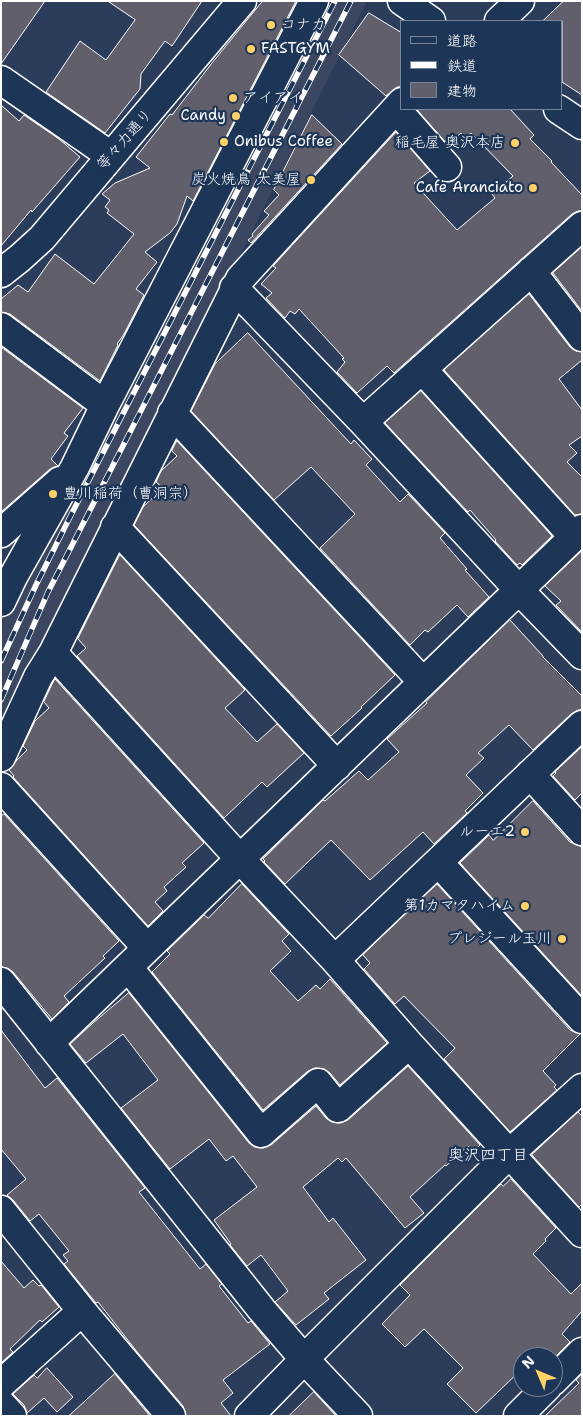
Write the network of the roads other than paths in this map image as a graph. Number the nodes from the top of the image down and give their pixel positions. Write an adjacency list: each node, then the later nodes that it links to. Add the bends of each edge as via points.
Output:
1 (242, 1): 12 (street, 等々力通り)
2 (314, 1): 21 (street)
3 (402, 1): 5 (street)
4 (520, 1): 6 (street)
5 (430, 20)
6 (501, 20)
7 (1, 80): 12 (street)
8 (399, 106): 17 (street)
9 (402, 110): 13 (street)
10 (560, 110): 11 (street)
11 (582, 125)
12 (110, 156): 16 (street, 等々力通り, via 42,238)
13 (447, 167)
14 (582, 226): 15 (street)
15 (531, 271): 19 (street); 20 (street)
16 (1, 273)
17 (234, 288): 22 (street); 23 (street)
18 (1, 327): 21 (street)
19 (582, 337)
20 (422, 369): 23 (street); 27 (street)
21 (105, 405): 24 (street)
22 (172, 413): 26 (street); 32 (street)
23 (362, 422): 28 (street)
24 (75, 467): 25 (street); 29 (street)
25 (4, 526)
26 (115, 527): 30 (street); 35 (street)
27 (578, 533): 28 (street)
28 (519, 590): 31 (street); 32 (street)
29 (1, 602)
30 (53, 653): 34 (street, via 38,677); 39 (street)
31 (582, 654)
32 (423, 682): 35 (street)
33 (582, 725): 36 (street)
34 (1, 757)
35 (337, 766): 39 (street)
36 (530, 774): 38 (street); 40 (street)
37 (1, 787): 41 (street)
38 (582, 831)
39 (240, 859): 41 (street); 42 (street)
40 (438, 862): 42 (street); 45 (street)
41 (147, 948): 43 (street)
42 (335, 960): 47 (street)
43 (128, 967): 46 (street); 47 (street, via 261,1133 318,1083 338,1108)
44 (1, 982): 46 (street)
45 (582, 1020)
46 (49, 1043): 54 (street)
47 (409, 1044): 49 (street)
48 (582, 1088): 49 (street)
49 (509, 1154): 51 (street); 54 (street)
50 (1, 1210): 52 (street)
51 (582, 1233)
52 (82, 1311): 56 (street); 60 (street)
53 (582, 1352): 55 (street)
54 (304, 1359): 61 (street); 62 (street)
55 (563, 1371)
56 (1, 1384)
57 (537, 1397): 63 (street)
58 (1, 1404): 59 (street)
59 (12, 1416)
60 (172, 1416)
61 (249, 1416)
62 (358, 1416)
63 (518, 1416)

